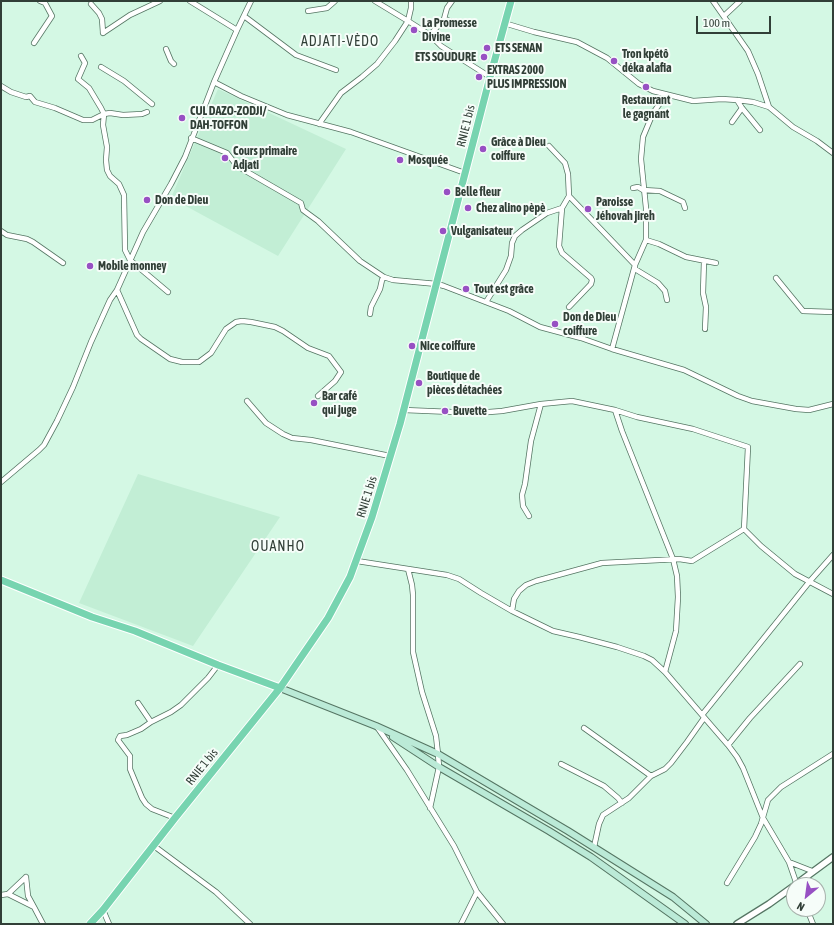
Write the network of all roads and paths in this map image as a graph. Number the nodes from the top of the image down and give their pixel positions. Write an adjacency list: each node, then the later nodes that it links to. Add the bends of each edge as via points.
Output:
1 (40, 1): 12 (street)
2 (160, 1): 13 (street, via 130,15 103,33 102,19)
3 (190, 1): 21 (street)
4 (251, 1): 15 (street)
5 (335, 1): 14 (street, via 327,8)
6 (375, 1): 18 (street)
7 (411, 1): 18 (street)
8 (452, 1): 17 (street)
9 (511, 1): 19 (main road, RNIE 1 bis)
10 (713, 1): 16 (street)
11 (740, 1): 16 (street)
12 (48, 3): 23 (street, via 52,16)
13 (90, 4)
14 (308, 11)
15 (244, 16): 21 (street); 28 (street, via 296,55)
16 (724, 16): 35 (street, via 748,51)
17 (444, 19): 20 (street); 22 (street)
18 (408, 21): 22 (street); 40 (street, via 377,64 341,93)
19 (504, 23): 29 (main road, RNIE 1 bis); 32 (street, via 577,42 607,58 639,84)
20 (459, 24)
21 (237, 30): 30 (street)
22 (430, 35): 29 (street, via 441,46)
23 (34, 43)
24 (166, 49): 26 (street)
25 (80, 56): 38 (street, via 85,63 78,79 89,88)
26 (174, 64)
27 (101, 67): 34 (street, via 124,81)
28 (336, 70)
29 (490, 76): 45 (main road, RNIE 1 bis)
30 (214, 82): 40 (street, via 287,115); 42 (street)
31 (1, 86): 38 (street, via 83,120 92,120)
32 (666, 95): 33 (street, via 693,101); 47 (street, via 653,113 643,137)
33 (737, 100): 35 (street); 36 (street)
34 (152, 104)
35 (769, 107): 44 (street, via 793,127)
36 (742, 108): 39 (street); 41 (street)
37 (147, 112): 38 (street)
38 (104, 114): 53 (street, via 107,170 119,184 124,195 125,250)
39 (732, 122)
40 (319, 124): 45 (street, via 351,132)
41 (760, 130)
42 (192, 138): 53 (street, via 185,157); 58 (street, via 227,153 236,166 301,203 307,214 318,221 360,261)
43 (549, 146): 48 (street, via 565,163)
44 (833, 153)
45 (465, 173): 60 (main road, RNIE 1 bis)
46 (633, 188): 47 (street)
47 (643, 190): 50 (street, via 660,191 683,202); 52 (street)
48 (569, 196): 49 (street); 57 (street)
49 (562, 208): 64 (street, via 547,213 518,233 512,243 506,270); 65 (street, via 559,246 562,253 592,280)
50 (685, 208)
51 (1, 231): 56 (street, via 33,242)
52 (646, 240): 54 (street, via 686,257); 57 (street)
53 (130, 260): 61 (street); 62 (street)
54 (704, 261): 55 (street); 68 (street)
55 (716, 263)
56 (63, 264)
57 (635, 265): 63 (street, via 638,272 662,287); 69 (street)
58 (384, 277): 60 (street); 67 (street)
59 (776, 278): 66 (street, via 803,312)
60 (437, 284): 64 (street); 74 (main road, RNIE 1 bis)
61 (117, 290): 70 (street, via 137,335 170,359 182,362 199,362 211,353 226,329 236,322 251,322 283,331 308,348 329,356 341,372); 77 (street, via 110,300 73,387 44,444)
62 (168, 292)
63 (667, 300)
64 (486, 302): 69 (street, via 540,327)
65 (569, 307)
66 (833, 312)
67 (370, 314)
68 (705, 329)
69 (612, 349): 73 (street, via 684,370 752,401 809,410)
70 (318, 396)
71 (247, 401): 76 (street, via 266,423 292,438)
72 (541, 404): 74 (street, via 476,413); 75 (street, via 572,400); 78 (street, via 531,441 522,494 523,506)
73 (833, 404)
74 (404, 410): 76 (main road, RNIE 1 bis)
75 (615, 410): 79 (street, via 693,429 748,447); 81 (street)
76 (390, 456): 82 (main road, RNIE 1 bis)
77 (1, 482)
78 (529, 516)
79 (744, 529): 81 (street, via 692,561); 85 (street, via 796,574)
80 (833, 555): 85 (street)
81 (674, 559): 87 (street, via 602,563 536,581 519,591 514,599); 90 (street, via 678,597 676,631)
82 (357, 561): 83 (street); 91 (main road, RNIE 1 bis, via 328,618)
83 (408, 569): 87 (street, via 447,575); 98 (street, via 413,594 413,652 436,736)
84 (1, 580): 89 (main road)
85 (810, 581): 86 (street); 93 (street)
86 (833, 594)
87 (512, 611): 90 (street, via 554,631 644,656)
88 (800, 664): 97 (street)
89 (218, 665): 91 (main road); 94 (street, via 181,705)
90 (665, 672): 93 (street)
91 (280, 688): 95 (main road); 105 (main road, RNIE 1 bis)
92 (138, 703): 94 (street)
93 (703, 716): 97 (street); 102 (street, via 671,763)
94 (151, 722): 105 (street, via 141,729 120,736 118,741 130,756 130,769 142,798 152,809)
95 (376, 726): 98 (main road); 101 (main road); 104 (street)
96 (584, 728): 102 (street)
97 (728, 745): 106 (street, via 743,768)
98 (438, 754): 101 (street); 107 (main road)
99 (833, 754): 106 (street, via 776,791 768,800)
100 (561, 764): 103 (street, via 604,786)
101 (439, 767): 104 (street); 108 (main road)
102 (651, 776): 103 (street)
103 (622, 803): 110 (street, via 601,819)
104 (430, 808): 119 (street, via 454,846)
105 (175, 818): 109 (main road, RNIE 1 bis)
106 (763, 818): 113 (street); 118 (street, via 755,837)
107 (568, 831): 108 (street); 110 (main road)
108 (564, 840): 114 (main road)
109 (154, 846): 124 (main road, RNIE 1 bis); 128 (street, via 216,892)
110 (594, 847): 111 (main road)
111 (608, 856): 114 (street); 132 (main road, via 673,897)
112 (833, 857): 115 (street)
113 (789, 862): 115 (street); 116 (street)
114 (604, 866): 131 (main road)
115 (812, 871): 117 (street)
116 (794, 877)
117 (805, 877)
118 (727, 883)
119 (477, 892): 129 (street); 130 (street)
120 (786, 892): 133 (street)
121 (8, 894): 122 (street); 123 (street); 123 (street, via 26,876 28,896)
122 (1, 895)
123 (34, 907): 126 (street)
124 (103, 910): 125 (main road, RNIE 1 bis); 127 (street)
125 (93, 923)
126 (43, 924)
127 (109, 924)
128 (250, 924)
129 (461, 924)
130 (503, 924)
131 (685, 924)
132 (706, 924)
133 (737, 924)

